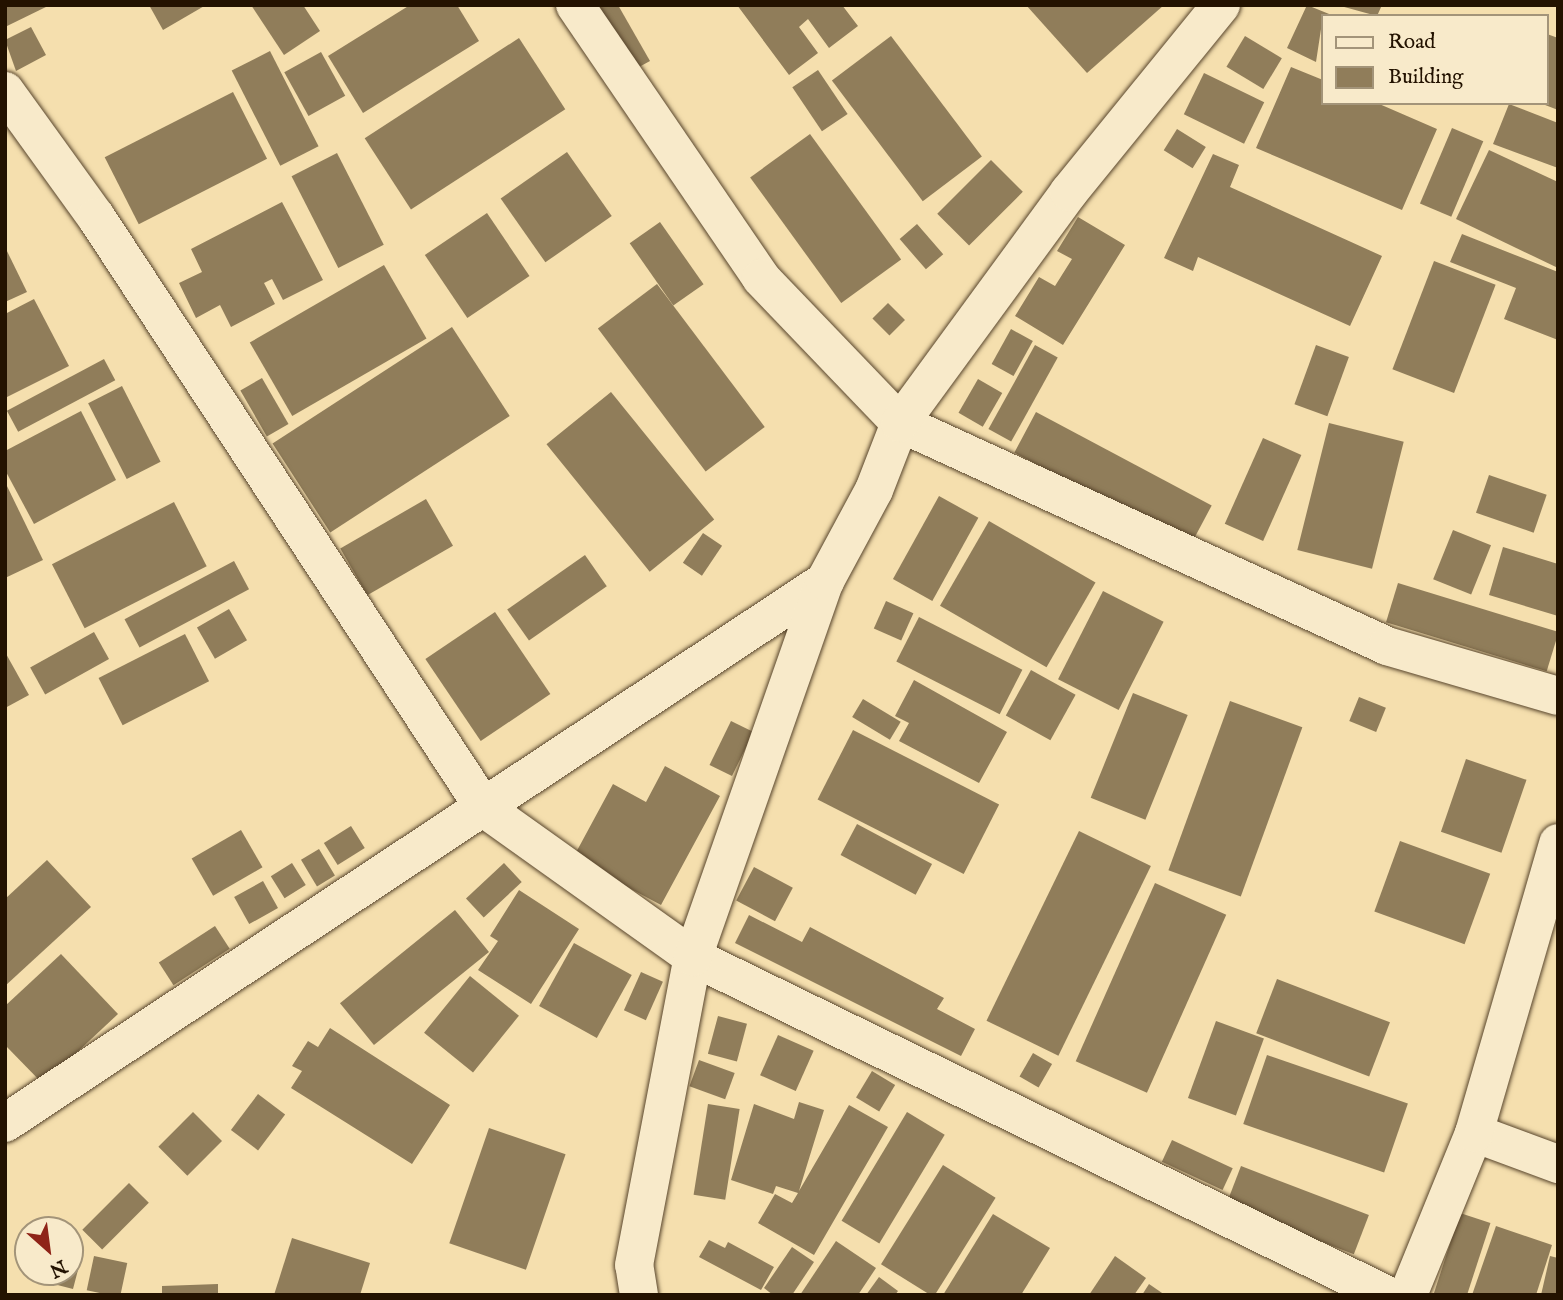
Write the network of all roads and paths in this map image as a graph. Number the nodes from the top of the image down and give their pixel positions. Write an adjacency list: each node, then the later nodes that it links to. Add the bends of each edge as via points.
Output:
1 (575, 5): 4 (street, via 761,278)
2 (1221, 5): 4 (street, via 1069,191)
3 (5, 91): 7 (street, via 96,217)
4 (900, 423): 5 (street, via 874,490); 6 (street, via 1387,646)
5 (825, 582): 7 (street); 9 (street)
6 (1558, 696)
7 (484, 808): 9 (street); 10 (street)
8 (1558, 843): 11 (street)
9 (693, 957): 13 (street, via 634,1265); 14 (street)
10 (5, 1123)
11 (1474, 1133): 12 (street); 15 (street)
12 (1558, 1164)
13 (639, 1295)
14 (1387, 1295)
15 (1408, 1295)

